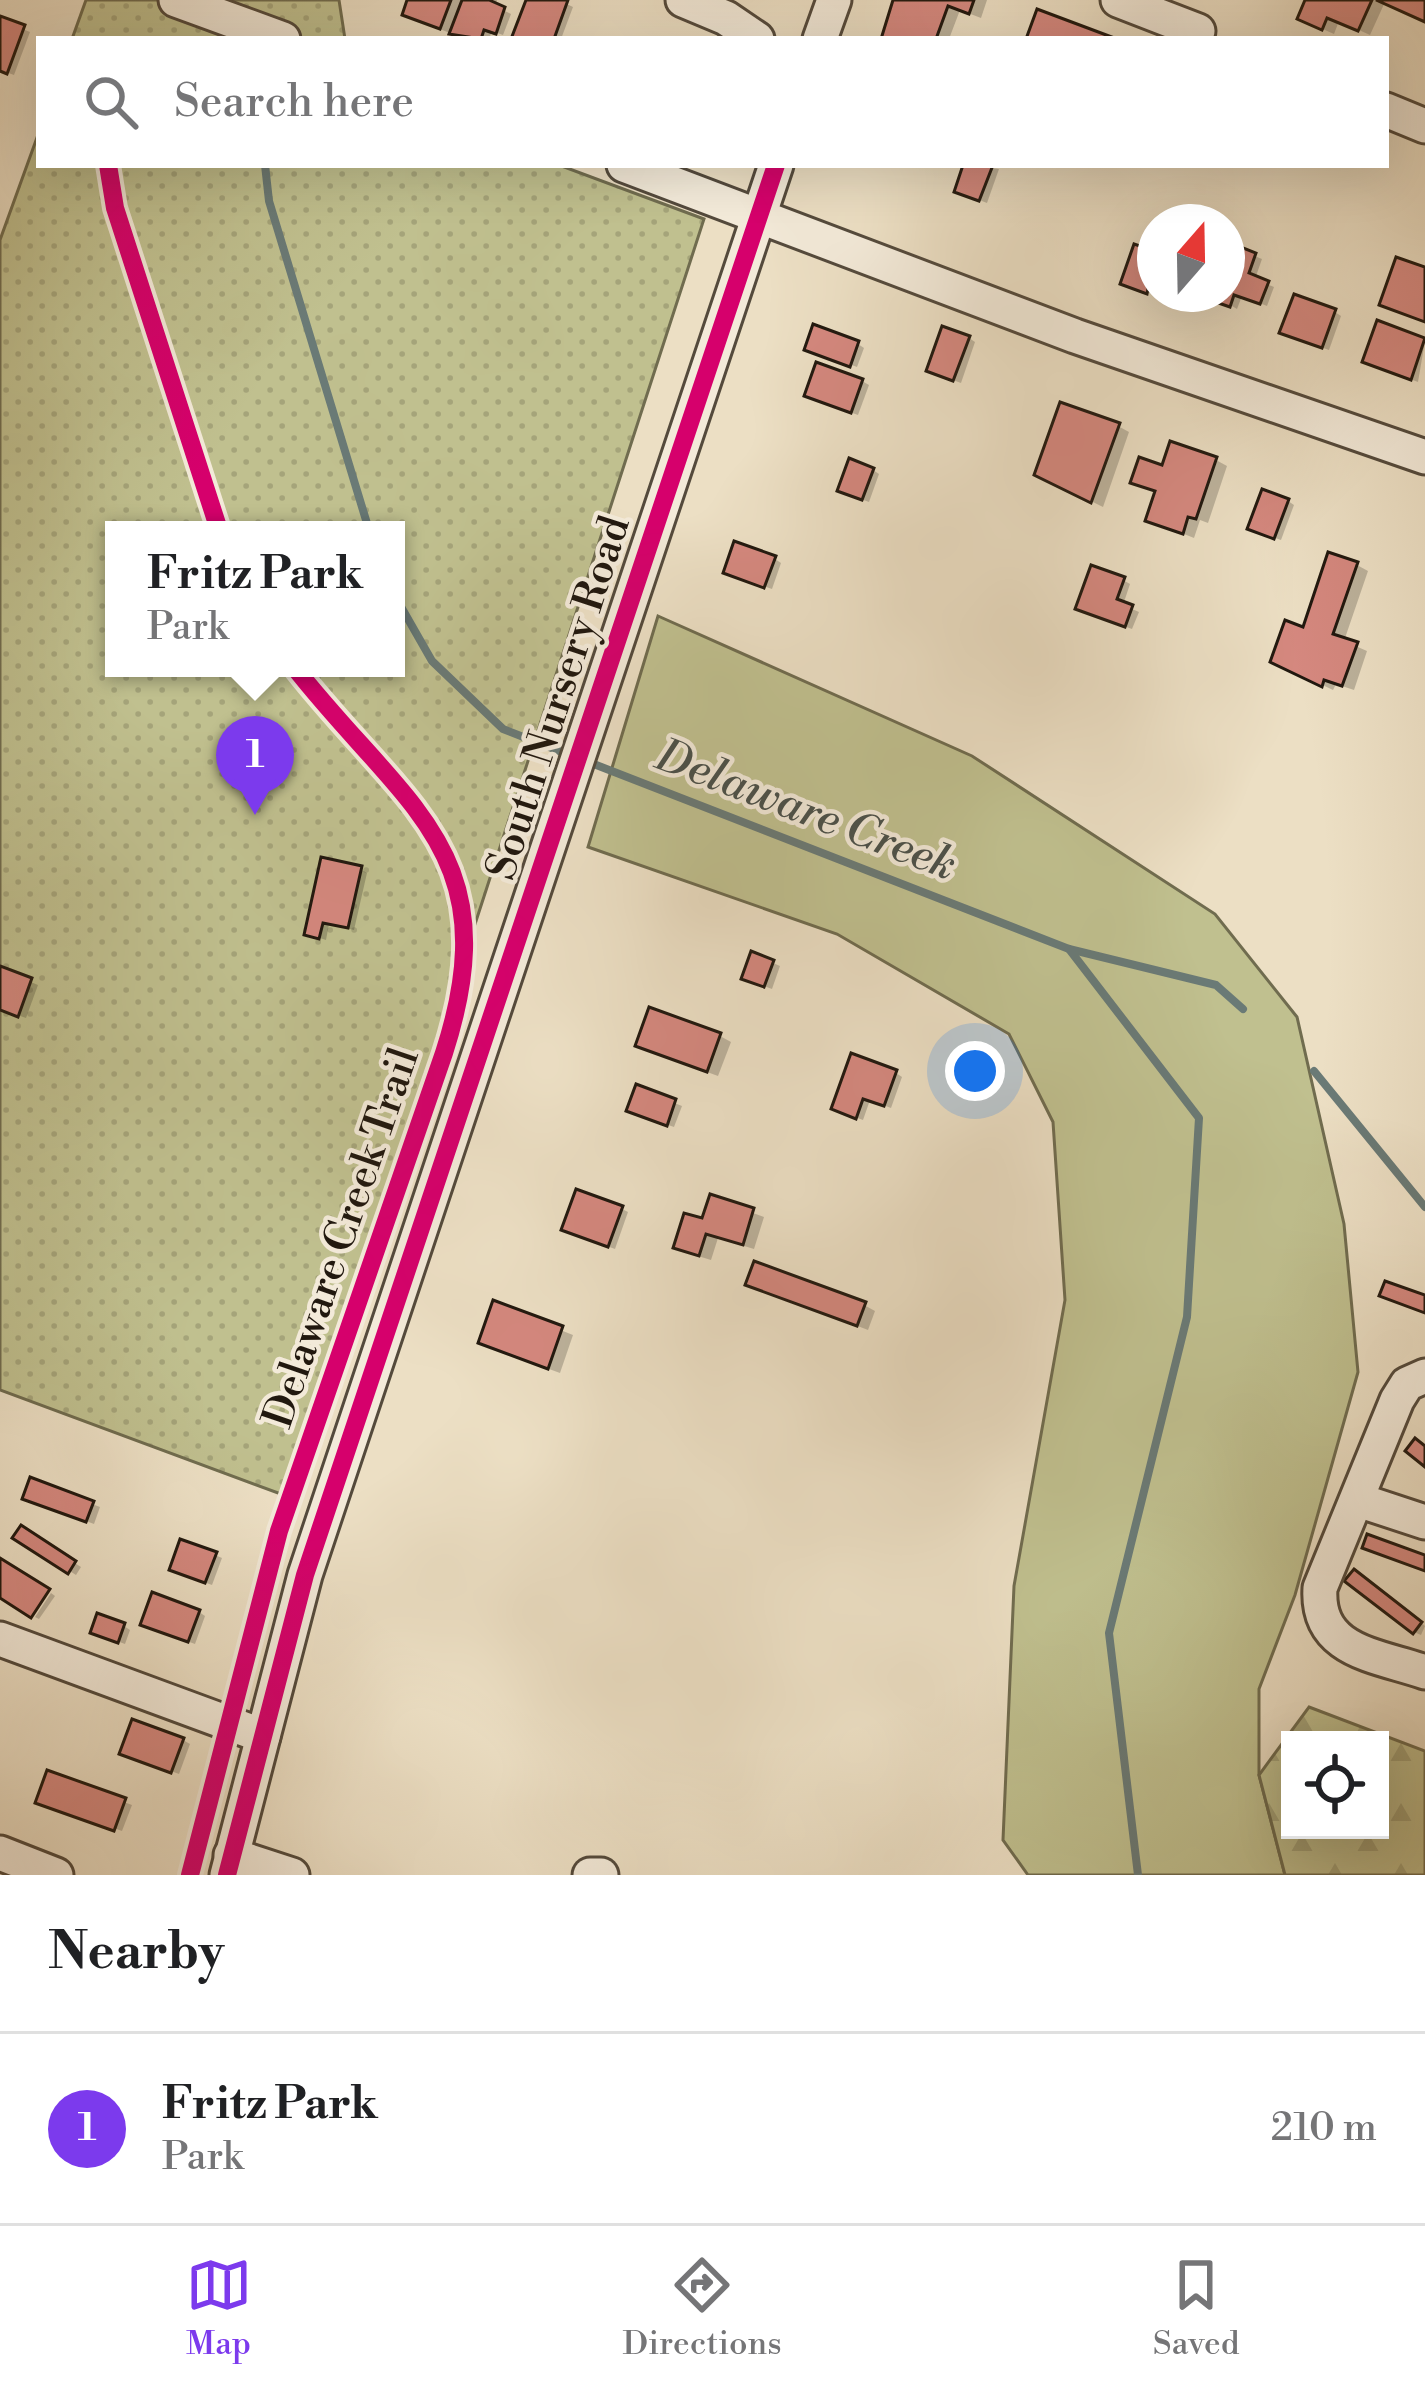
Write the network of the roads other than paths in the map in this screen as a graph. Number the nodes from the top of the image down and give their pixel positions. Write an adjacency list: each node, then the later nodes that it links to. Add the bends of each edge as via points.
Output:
1 (176, 0): 6 (street)
2 (683, 0): 7 (street)
3 (834, 0): 8 (street)
4 (1118, 0): 5 (street)
5 (1198, 31)
6 (275, 36)
7 (753, 36)
8 (821, 36)
9 (1389, 111): 10 (street)
10 (1425, 126)
11 (632, 168): 13 (street)
12 (775, 168): 13 (street, South Nursery Road)
13 (759, 214): 14 (street, via 1075,336); 20 (street, South Nursery Road, via 305,1575)
14 (1425, 457)
15 (1425, 1376): 16 (street, via 1397,1400)
16 (1358, 1500): 17 (street); 19 (street, via 1319,1603 1321,1620 1331,1635)
17 (1425, 1522)
18 (0, 1639): 20 (street)
19 (1425, 1672)
20 (263, 1736): 22 (street, South Nursery Road)
21 (0, 1853): 23 (street)
22 (229, 1865): 24 (street)
23 (56, 1875)
24 (292, 1875)
25 (590, 1875): 26 (street)
26 (601, 1875)

